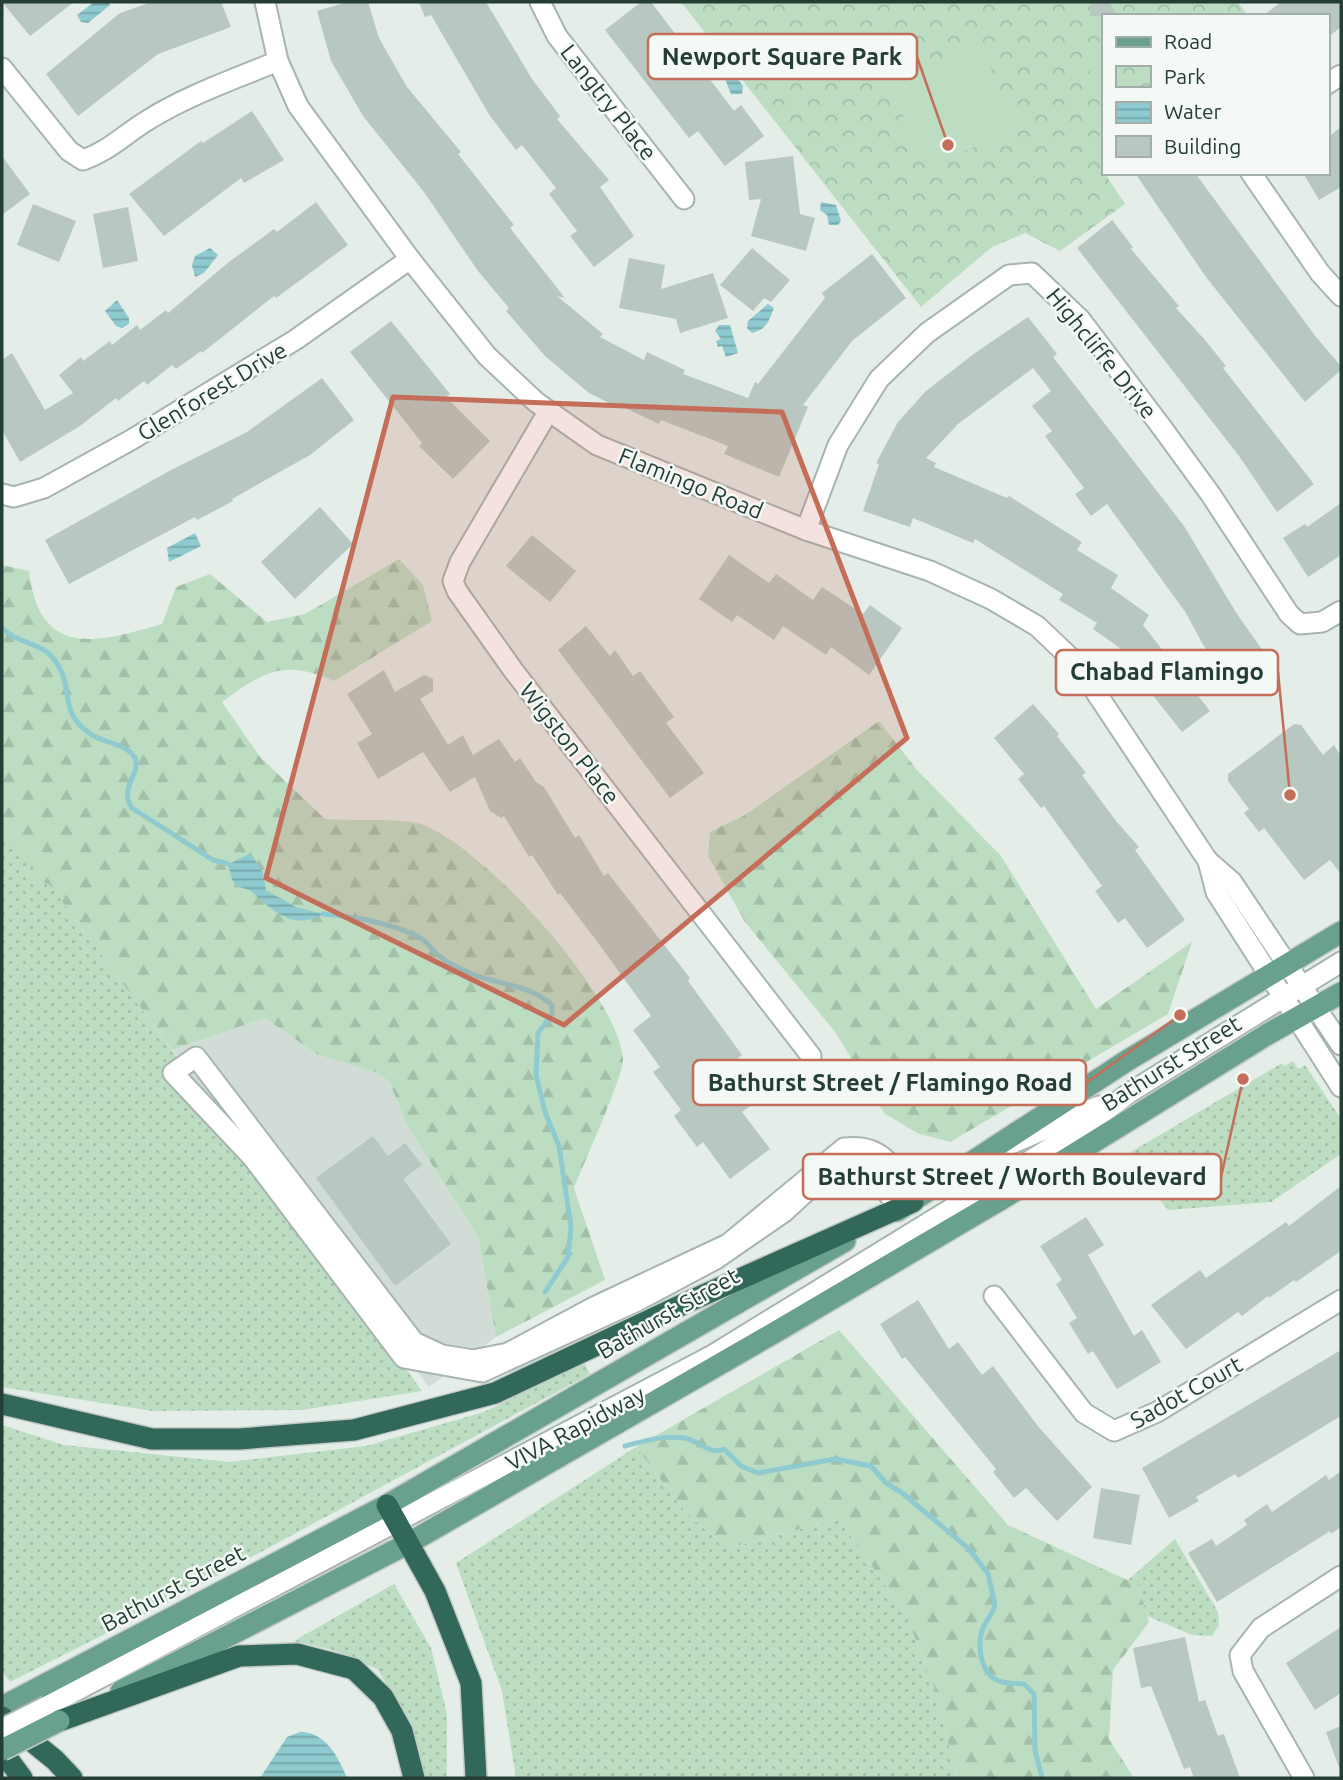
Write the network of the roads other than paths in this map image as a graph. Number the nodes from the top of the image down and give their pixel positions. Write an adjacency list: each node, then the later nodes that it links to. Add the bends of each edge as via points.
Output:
1 (265, 2): 3 (street, Flamingo Road)
2 (540, 2): 6 (street, Langtry Place, via 557,36)
3 (278, 61): 4 (street, via 186,100 101,154 83,160 69,151); 7 (street, Flamingo Road, via 298,106)
4 (2, 68)
5 (1252, 175): 8 (street)
6 (684, 199)
7 (410, 259): 9 (street, Flamingo Road, via 487,356); 10 (street, Glenforest Drive, via 295,340 131,440 44,488 13,497)
8 (1341, 296)
9 (548, 412): 11 (street, Flamingo Road, via 597,445); 24 (street, Wigston Place, via 460,562 453,581 457,592)
10 (2, 494)
11 (806, 530): 12 (street, Highcliffe Drive, via 838,445 879,379 927,334 1009,275 1032,273 1080,318 1211,495 1289,614 1300,624 1322,622); 13 (street, Flamingo Road, via 930,571 1037,626 1077,664)
12 (1341, 611)
13 (1208, 861): 16 (street, Flamingo Road, via 1233,882); 17 (street, Flamingo Road, via 1216,892)
14 (1341, 932): 16 (main road, Bathurst Street)
15 (1341, 962): 18 (street, VIVA Rapidway)
16 (1289, 965): 17 (main road, Bathurst Street); 18 (street, Flamingo Road)
17 (1269, 978): 20 (street, Flamingo Road); 27 (main road, Bathurst Street, via 1128,1060)
18 (1303, 987): 20 (street, VIVA Rapidway); 21 (street, Flamingo Road)
19 (1341, 993): 21 (main road, Bathurst Street)
20 (1282, 999): 22 (street, Flamingo Road); 26 (street, VIVA Rapidway)
21 (1316, 1008): 22 (main road, Bathurst Street); 23 (street, Flamingo Road)
22 (1295, 1019): 25 (street, Flamingo Road); 33 (main road, Bathurst Street, via 1000,1200)
23 (1341, 1045)
24 (811, 1056)
25 (1341, 1087)
26 (1129, 1093): 27 (street, VIVA Rapidway); 32 (street, VIVA Rapidway, via 1086,1126 711,1356)
27 (982, 1156): 28 (main road, Bathurst Street)
28 (906, 1204): 28 (street, via 895,1171 875,1149 844,1148 727,1244 508,1353 473,1360 442,1355 414,1342 196,1057 173,1073 253,1158 404,1358 482,1372 716,1259 784,1212 838,1163 855,1157); 31 (highway, via 495,1393 354,1430 239,1439 152,1439); 32 (main road, Bathurst Street)
29 (994, 1296): 30 (street, Sadot Court, via 1084,1413 1114,1431 1157,1412)
30 (1341, 1300)
31 (2, 1404)
32 (392, 1514): 33 (highway); 35 (main road, Bathurst Street)
33 (409, 1543): 35 (main road, Bathurst Street); 43 (highway, via 436,1591 471,1683)
34 (1341, 1576): 44 (street, via 1261,1628 1240,1656 1243,1671)
35 (47, 1706): 36 (main road, Bathurst Street); 38 (street, bridge); 39 (main road, Bathurst Street, bridge); 42 (highway, via 239,1656 298,1654 354,1669 383,1697 402,1731)
36 (2, 1707)
37 (2, 1717): 41 (highway)
38 (2, 1729)
39 (2, 1751): 40 (highway)
40 (22, 1778)
41 (72, 1778)
42 (414, 1778)
43 (476, 1778)
44 (1304, 1778)

